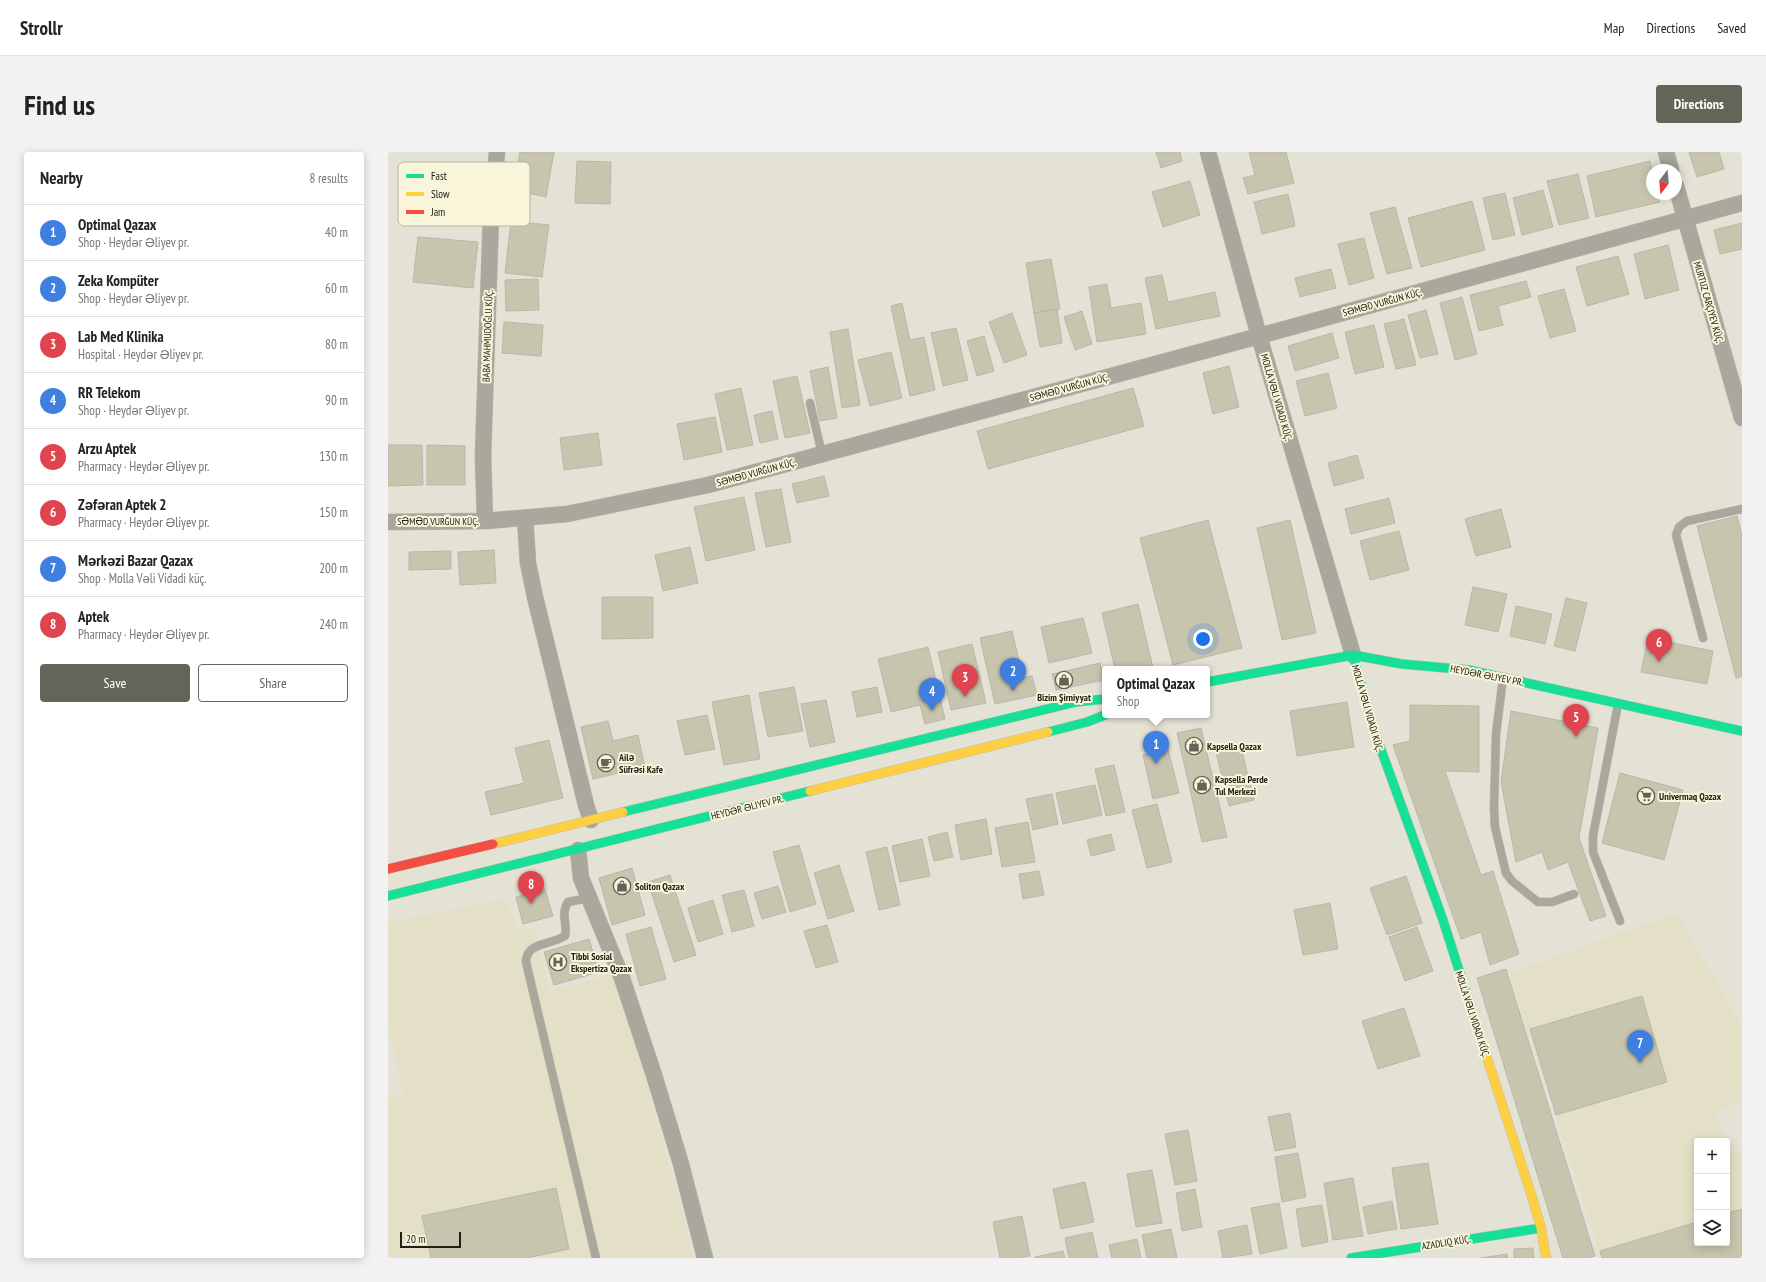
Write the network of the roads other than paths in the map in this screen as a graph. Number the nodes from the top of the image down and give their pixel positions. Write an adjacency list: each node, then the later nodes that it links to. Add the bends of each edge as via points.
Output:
1 (497, 152): 4 (street, BABA MAHMUDOĞLU KÜÇ.)
2 (1208, 152): 10 (street, MOLLA VƏLI VIDADI KÜÇ.)
3 (1666, 152): 5 (street)
4 (496, 162)
5 (1669, 164)
6 (1680, 200): 8 (street)
7 (1742, 203): 8 (street, SƏMƏD VURĞUN KÜÇ.)
8 (1686, 219): 10 (street, SƏMƏD VURĞUN KÜÇ.); 12 (street)
9 (491, 226): 16 (street, BABA MAHMUDOĞLU KÜÇ., via 483,456)
10 (1259, 336): 13 (street, SƏMƏD VURĞUN KÜÇ.); 19 (street, MOLLA VƏLI VIDADI KÜÇ.)
11 (810, 403): 13 (lane)
12 (1742, 418)
13 (822, 454): 15 (street, SƏMƏD VURĞUN KÜÇ., via 708,485 607,507)
14 (1742, 509): 18 (lane, via 1687,521 1679,527 1676,535)
15 (525, 518): 16 (street, SƏMƏD VURĞUN KÜÇ.); 26 (street, via 528,563 535,597)
16 (485, 521): 17 (street, SƏMƏD VURĞUN KÜÇ.)
17 (388, 522)
18 (1702, 638)
19 (1353, 655): 20 (main road, HEYDƏR ƏLIYEV PR.); 21 (main road, HEYDƏR ƏLIYEV PR.); 33 (main road, MOLLA VƏLI VIDADI KÜÇ., via 1374,733 1443,920)
20 (1503, 677): 23 (main road, HEYDƏR ƏLIYEV PR.); 29 (lane, via 1496,734 1494,808 1495,827 1506,873 1538,902 1552,902)
21 (1210, 681)
22 (1102, 699): 26 (main road, via 1076,702)
23 (1618, 703): 25 (main road, HEYDƏR ƏLIYEV PR.); 32 (lane, via 1593,836 1593,852)
24 (1102, 716): 27 (main road, HEYDƏR ƏLIYEV PR., via 1087,722)
25 (1742, 731)
26 (592, 820): 27 (main road)
27 (573, 836): 28 (main road); 30 (main road, HEYDƏR ƏLIYEV PR.); 31 (street, via 581,878)
28 (388, 869)
29 (1574, 894)
30 (388, 896)
31 (588, 898): 34 (lane, via 568,902 564,908 567,928 565,936 531,948 526,955 526,962); 35 (street, via 622,978 652,1068 681,1164)
32 (1620, 921)
33 (1541, 1228): 36 (main road); 37 (main road, MOLLA VƏLI VIDADI KÜÇ.)
34 (596, 1258)
35 (705, 1258)
36 (1351, 1258)
37 (1546, 1258)

